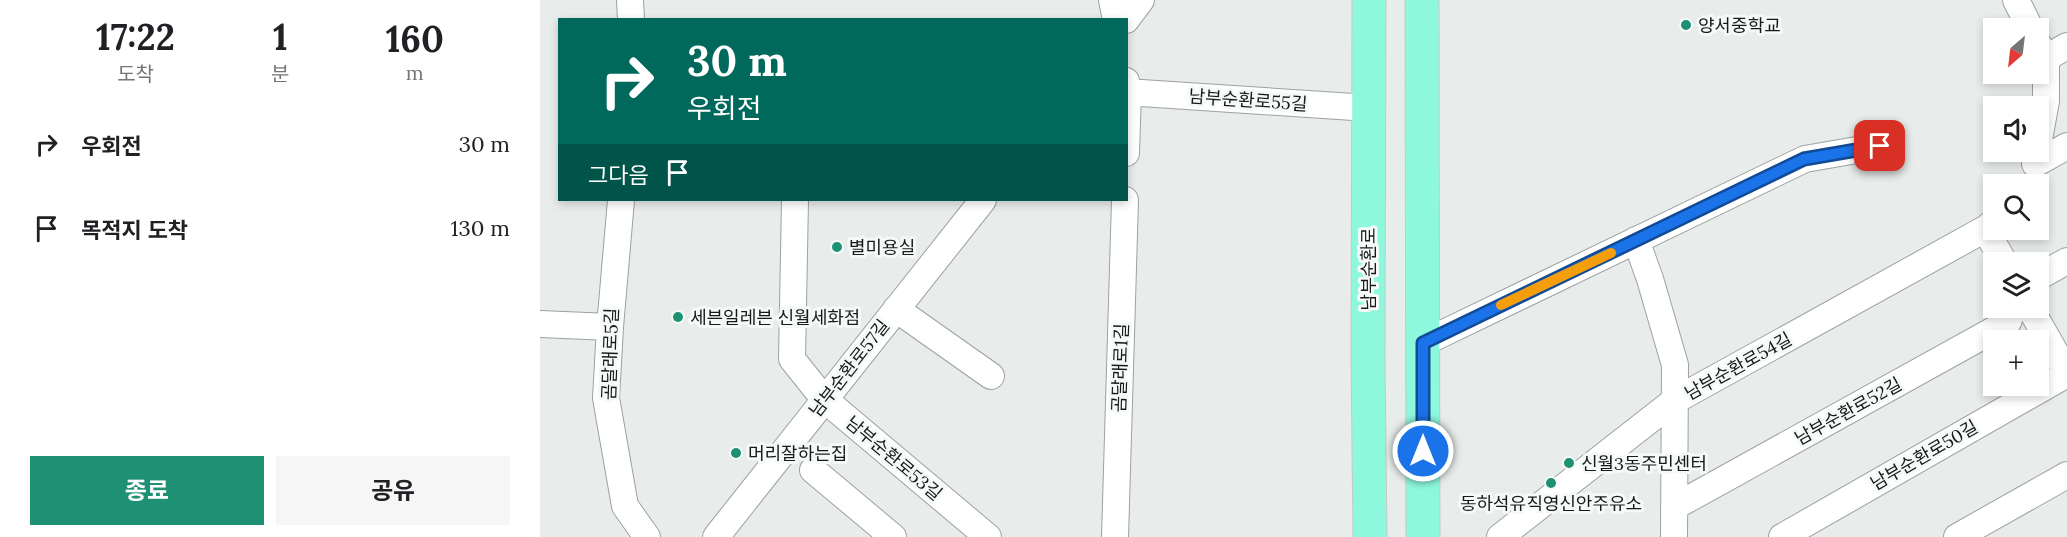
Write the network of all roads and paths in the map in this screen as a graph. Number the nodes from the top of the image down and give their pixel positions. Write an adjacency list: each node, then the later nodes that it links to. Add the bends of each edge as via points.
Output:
1 (630, 0): 7 (street)
2 (1112, 0): 8 (street)
3 (1141, 0): 9 (street)
4 (1369, 0): 14 (main road, 남부순환로)
5 (1422, 0): 31 (main road)
6 (2016, 0): 10 (street)
7 (631, 18)
8 (1116, 18)
9 (1128, 18)
10 (2025, 18)
11 (2050, 50): 13 (street)
12 (1128, 88): 14 (street, 남부순환로55길)
13 (2046, 96)
14 (1369, 108): 44 (main road, 남부순환로)
15 (1880, 146): 23 (street, via 1804,159)
16 (2067, 146): 17 (street)
17 (2049, 154)
18 (621, 201): 30 (street, 곰달래로5길)
19 (795, 201): 34 (street, 남부순환로53길, via 792,359)
20 (982, 201): 26 (street, 남부순환로57길)
21 (1125, 201): 43 (street, 곰달래로1길)
22 (1983, 228): 35 (street, 남부순환로54길)
23 (1636, 240): 31 (street); 35 (street, via 1675,365)
24 (2067, 261): 25 (street)
25 (2049, 271)
26 (896, 309): 33 (street); 34 (street, 남부순환로57길)
27 (2009, 318): 38 (street, 남부순환로52길)
28 (2036, 318): 32 (street)
29 (540, 324): 30 (street)
30 (610, 327): 39 (street, 곰달래로5길, via 606,398 625,506)
31 (1423, 343): 45 (main road)
32 (2067, 373): 48 (street, 남부순환로50길)
33 (992, 376)
34 (824, 399): 40 (street, 남부순환로57길); 42 (street, 남부순환로53길)
35 (1674, 401): 38 (street); 46 (street, 남부순환로54길)
36 (813, 470): 41 (street)
37 (2067, 475): 49 (street)
38 (1674, 507): 47 (street)
39 (647, 537)
40 (716, 537)
41 (893, 537)
42 (988, 537)
43 (1115, 537)
44 (1370, 537)
45 (1423, 537)
46 (1500, 537)
47 (1674, 537)
48 (1782, 537)
49 (1957, 537)

